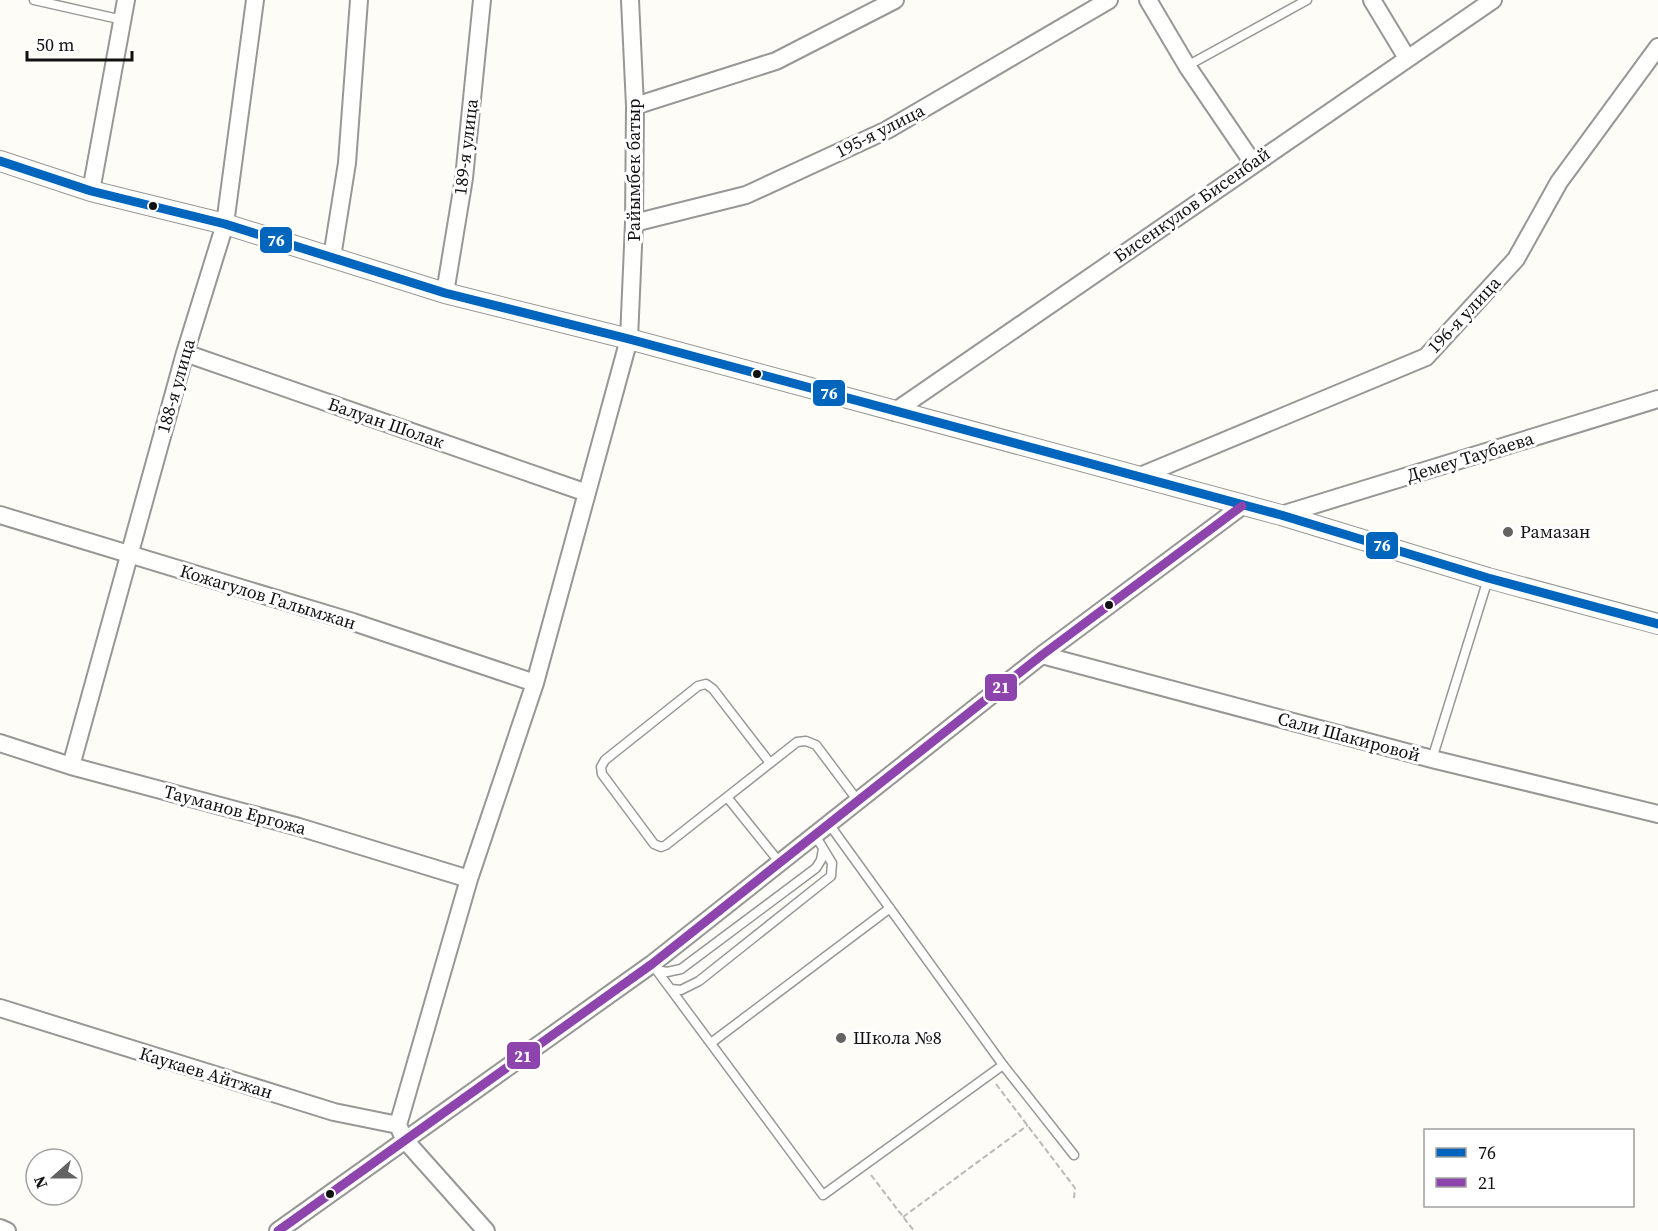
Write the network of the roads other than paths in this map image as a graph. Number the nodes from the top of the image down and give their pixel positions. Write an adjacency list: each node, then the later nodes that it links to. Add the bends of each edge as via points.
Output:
1 (34, 0): 13 (lane)
2 (126, 0): 13 (street)
3 (255, 0): 22 (street, 188-я улица)
4 (358, 0): 23 (street, via 347,163)
5 (482, 0): 24 (street, 189-я улица, via 464,178)
6 (630, 0): 17 (street, Райымбек батыр)
7 (895, 0): 17 (street, via 776,61)
8 (1109, 0): 21 (street, 195-я улица, via 887,130 746,195)
9 (1148, 0): 16 (street)
10 (1307, 0): 16 (lane)
11 (1372, 0): 15 (street)
12 (1493, 0): 15 (street, Бисенкулов Бисенбай)
13 (123, 20): 20 (street)
14 (1658, 47): 29 (street, 196-я улица, via 1559,182 1516,259 1426,357)
15 (1407, 58): 19 (street, Бисенкулов Бисенбай)
16 (1187, 66): 19 (street)
17 (634, 106): 21 (street, Райымбек батыр)
18 (0, 161): 20 (street)
19 (1253, 163): 28 (street, Бисенкулов Бисенбай)
20 (91, 191): 22 (street)
21 (634, 223): 25 (street, Райымбек батыр)
22 (225, 224): 23 (street); 26 (street, 188-я улица)
23 (332, 257): 24 (street)
24 (445, 293): 25 (street)
25 (629, 339): 28 (street); 30 (street, Райымбек батыр)
26 (185, 353): 30 (street, Балуан Шолак); 34 (street, 188-я улица)
27 (1658, 399): 33 (street, Демеу Таубаева)
28 (894, 412): 29 (street)
29 (1138, 477): 31 (street)
30 (587, 493): 38 (street, Райымбек батыр)
31 (1242, 506): 33 (street); 37 (street)
32 (0, 515): 34 (street, Кожагулов Галымжан)
33 (1281, 515): 35 (street)
34 (128, 556): 38 (street, Кожагулов Галымжан, via 353,622); 42 (street, 188-я улица)
35 (1488, 578): 36 (street); 40 (lane)
36 (1658, 624)
37 (1042, 655): 40 (street, Сали Шакировой); 44 (street)
38 (534, 683): 49 (street, Райымбек батыр)
39 (0, 743): 42 (street, Тауманов Ергожа)
40 (1432, 759): 45 (street, Сали Шакировой)
41 (770, 763): 43 (lane); 43 (lane, via 706,684 698,686 601,767 602,774 654,844 661,847); 44 (lane, via 797,741 816,745)
42 (71, 766): 49 (street, Тауманов Ергожа, via 299,827)
43 (727, 797): 48 (lane)
44 (858, 801): 46 (street)
45 (1658, 814)
46 (829, 824): 47 (street); 50 (lane)
47 (819, 842): 48 (street); 51 (lane, via 821,860 816,868 681,969 667,972); 52 (lane, via 832,863 831,876 699,981 681,990)
48 (780, 863): 51 (street)
49 (469, 879): 56 (street, Райымбек батыр)
50 (890, 908): 54 (lane); 55 (lane)
51 (654, 967): 52 (lane); 56 (street)
52 (670, 989): 54 (lane)
53 (0, 1008): 56 (street, Каукаев Айтжан)
54 (711, 1043): 55 (lane, via 823,1195)
55 (1003, 1065): 57 (lane)
56 (401, 1132): 60 (street, via 387,1155); 61 (street)
57 (1074, 1155)
58 (0, 1228): 59 (street)
59 (7, 1231)
60 (278, 1231)
61 (486, 1231)

